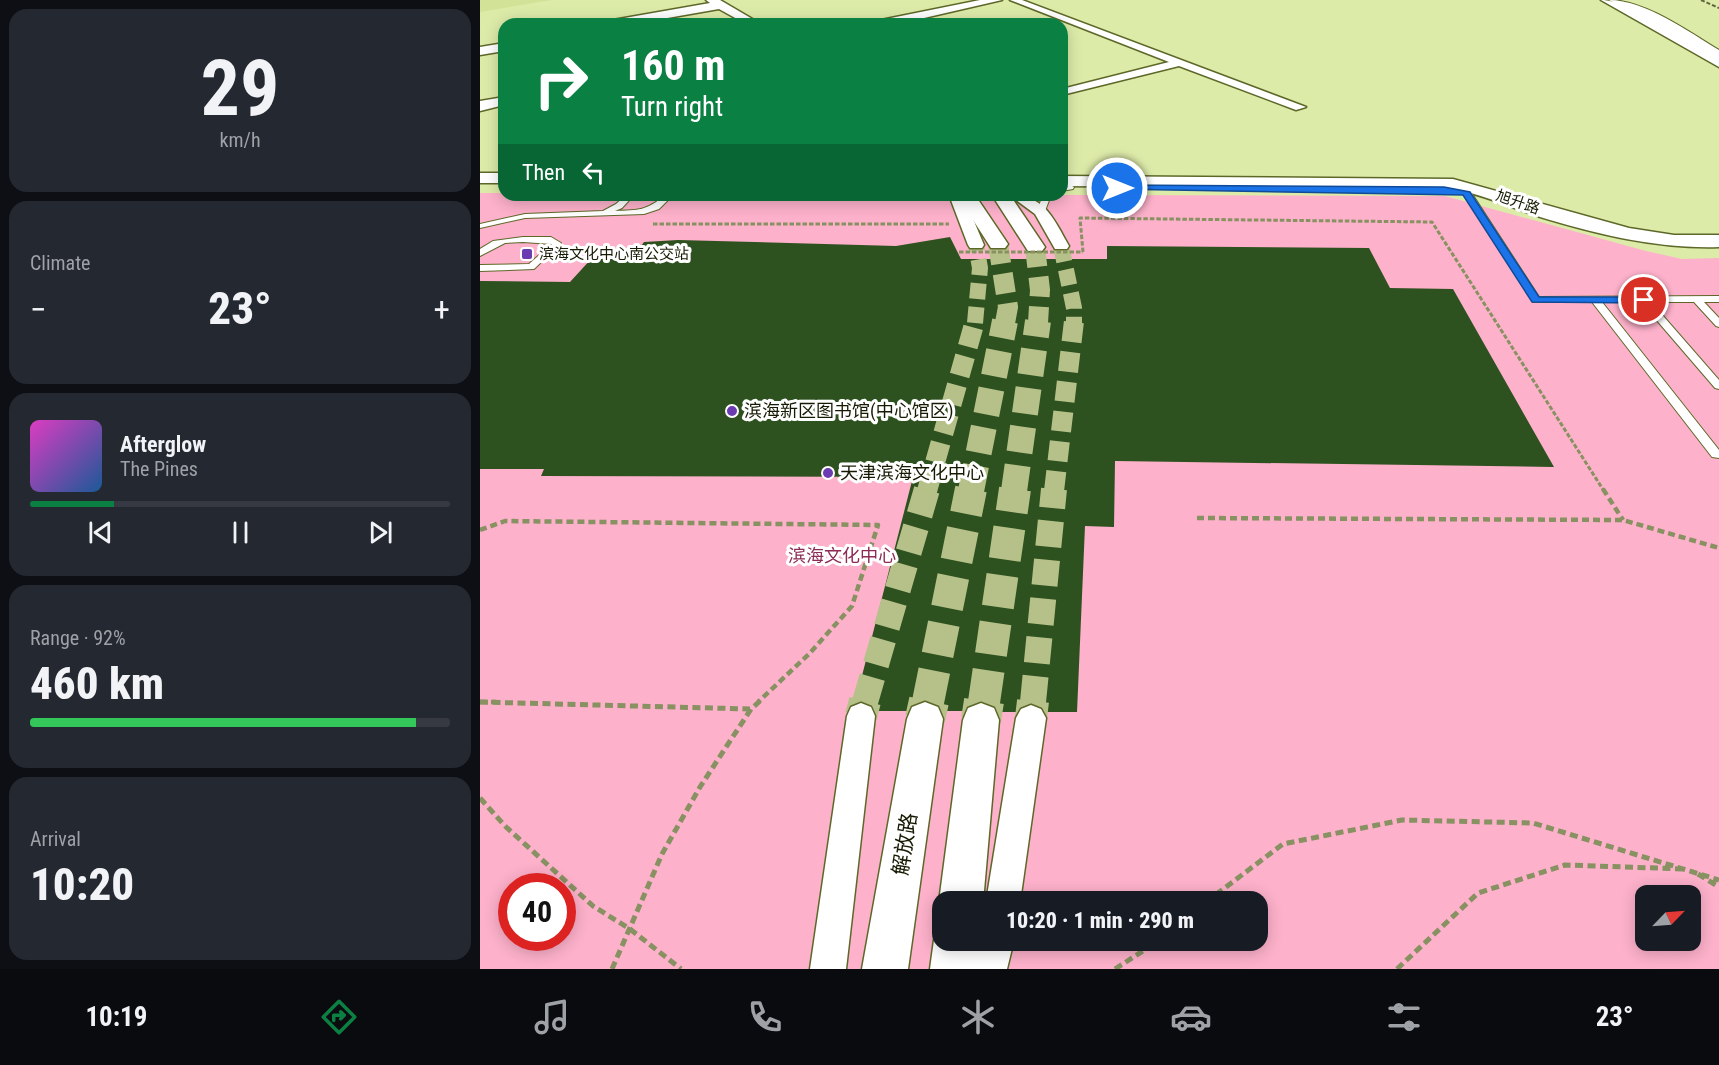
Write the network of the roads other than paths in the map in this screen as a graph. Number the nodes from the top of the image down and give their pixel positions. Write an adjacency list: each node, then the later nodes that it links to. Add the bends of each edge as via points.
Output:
1 (692, 0): 6 (street)
2 (996, 0): 12 (street)
3 (1014, 0): 13 (street)
4 (1605, 0): 20 (street)
5 (1616, 0): 18 (main road)
6 (714, 6): 8 (street); 9 (street); 10 (street); 11 (street)
7 (1682, 17): 15 (main road)
8 (647, 18)
9 (659, 18)
10 (726, 18)
11 (741, 18)
12 (910, 18)
13 (1062, 18)
14 (1068, 20): 19 (street)
15 (1719, 40)
16 (498, 46): 17 (street)
17 (480, 50)
18 (1719, 57)
19 (1181, 62): 21 (street); 24 (street)
20 (1719, 64)
21 (1068, 90)
22 (498, 102): 23 (street)
23 (480, 106)
24 (1300, 107)
25 (480, 178): 26 (street)
26 (498, 178)
27 (480, 185): 28 (street)
28 (498, 186)
29 (1068, 186): 30 (street, 旭升路)
30 (1464, 189): 40 (street, 旭升路, via 1633,234 1676,241); 45 (street, 旭升路, via 1545,217 1633,240); 50 (lane, via 1536,300)
31 (624, 201): 39 (lane, via 606,211 523,214)
32 (662, 201): 39 (lane, via 644,212 525,216)
33 (958, 201): 42 (street)
34 (970, 201): 41 (street)
35 (1005, 201): 44 (street)
36 (1025, 201): 38 (street)
37 (1045, 201): 38 (lane)
38 (1041, 211): 43 (street)
39 (480, 225)
40 (1719, 241)
41 (998, 244)
42 (976, 245)
43 (1060, 246)
44 (1035, 247)
45 (1719, 249)
46 (480, 253): 47 (lane, via 489,244 502,240 557,243 531,267)
47 (480, 268)
48 (1696, 299): 49 (lane); 51 (lane); 52 (lane)
49 (1719, 299)
50 (1595, 300): 51 (lane); 54 (lane)
51 (1644, 300): 53 (lane)
52 (1719, 324)
53 (1719, 386)
54 (1719, 454)
55 (861, 716): 63 (street)
56 (1031, 718): 60 (street)
57 (925, 719): 64 (street, 解放路)
58 (981, 720): 59 (street)
59 (962, 891)
60 (1005, 891)
61 (955, 951): 65 (street)
62 (994, 951): 66 (street)
63 (828, 969)
64 (885, 969)
65 (953, 969)
66 (989, 969)

